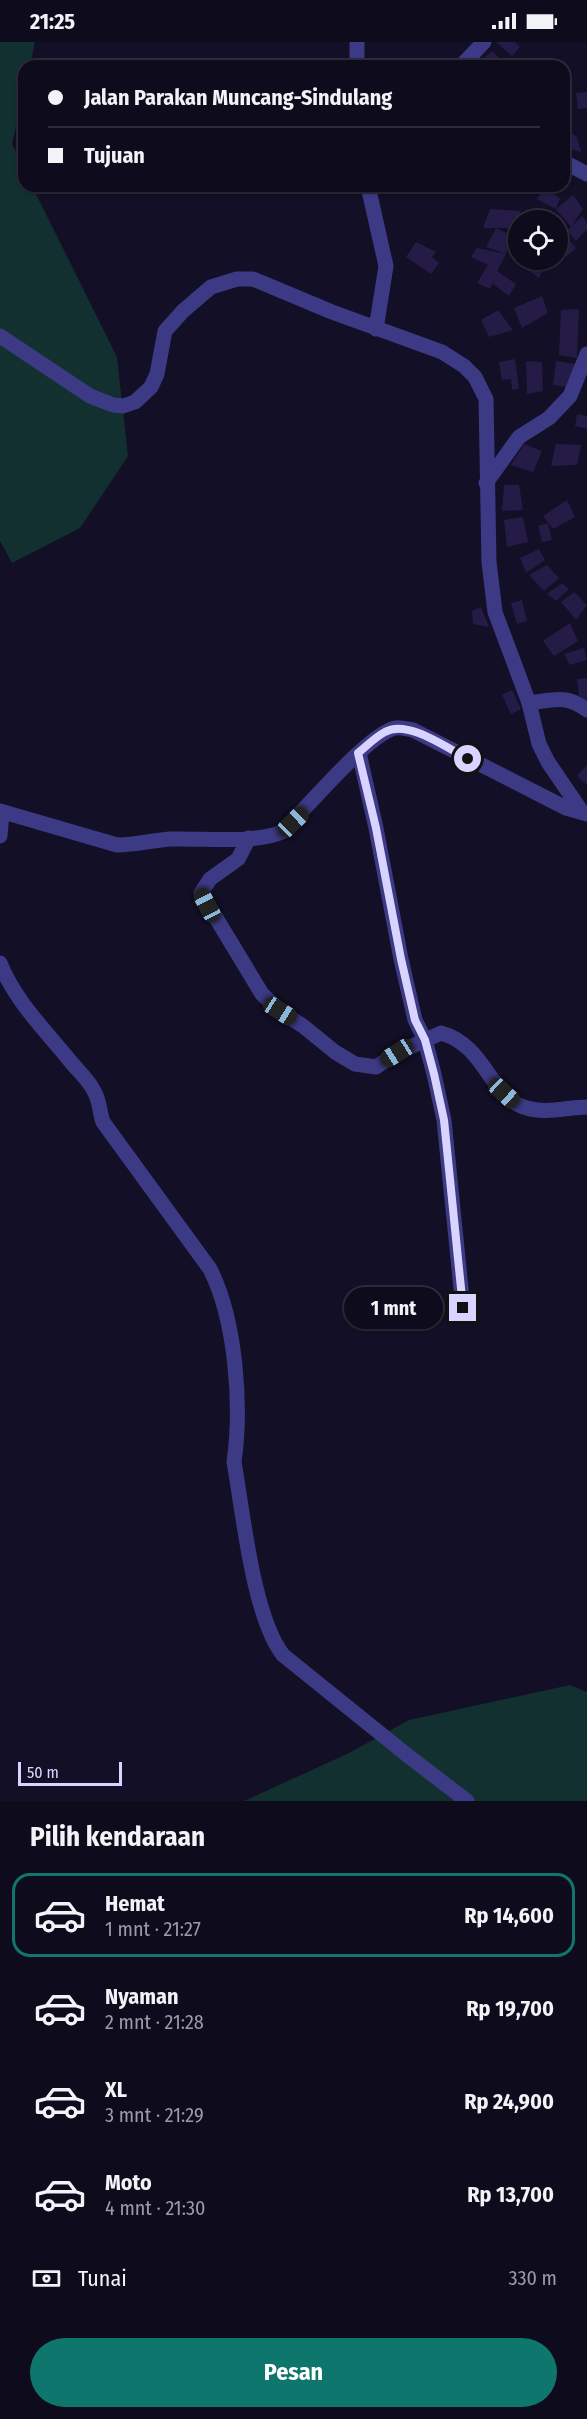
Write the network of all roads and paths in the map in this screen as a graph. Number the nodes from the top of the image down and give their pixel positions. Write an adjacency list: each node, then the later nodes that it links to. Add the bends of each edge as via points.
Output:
1 (357, 42): 3 (street)
2 (484, 42): 4 (street)
3 (357, 60)
4 (467, 60)
5 (570, 165): 6 (street)
6 (587, 174)
7 (369, 192): 8 (street, via 386,267)
8 (376, 328): 9 (street, via 253,279 224,282 211,287 165,331 151,387 135,402 123,406 90,396); 11 (street, via 442,352 476,377 486,399)
9 (0, 336)
10 (587, 354): 11 (street, via 570,396 549,418 519,436)
11 (486, 483): 12 (street, via 495,612)
12 (529, 703): 13 (street, via 567,699); 16 (street, via 539,744 548,762)
13 (587, 710)
14 (358, 753): 16 (street, via 385,732 397,727 413,730 566,808); 18 (street, via 282,832 267,838); 20 (street, via 415,1020)
15 (1, 812): 17 (street); 18 (street, via 117,845)
16 (585, 813)
17 (0, 836)
18 (249, 838): 20 (street, via 238,859 210,879 201,893 262,994 334,1052 356,1064 376,1067)
19 (0, 963): 23 (street, via 34,1018 86,1077 100,1102 103,1122 217,1284 236,1380 234,1462 260,1602 277,1646)
20 (425, 1040): 21 (street, via 441,1033 454,1036 469,1047 504,1093 526,1108 544,1111); 22 (street, via 444,1120)
21 (587, 1107)
22 (463, 1308)
23 (467, 1801)

